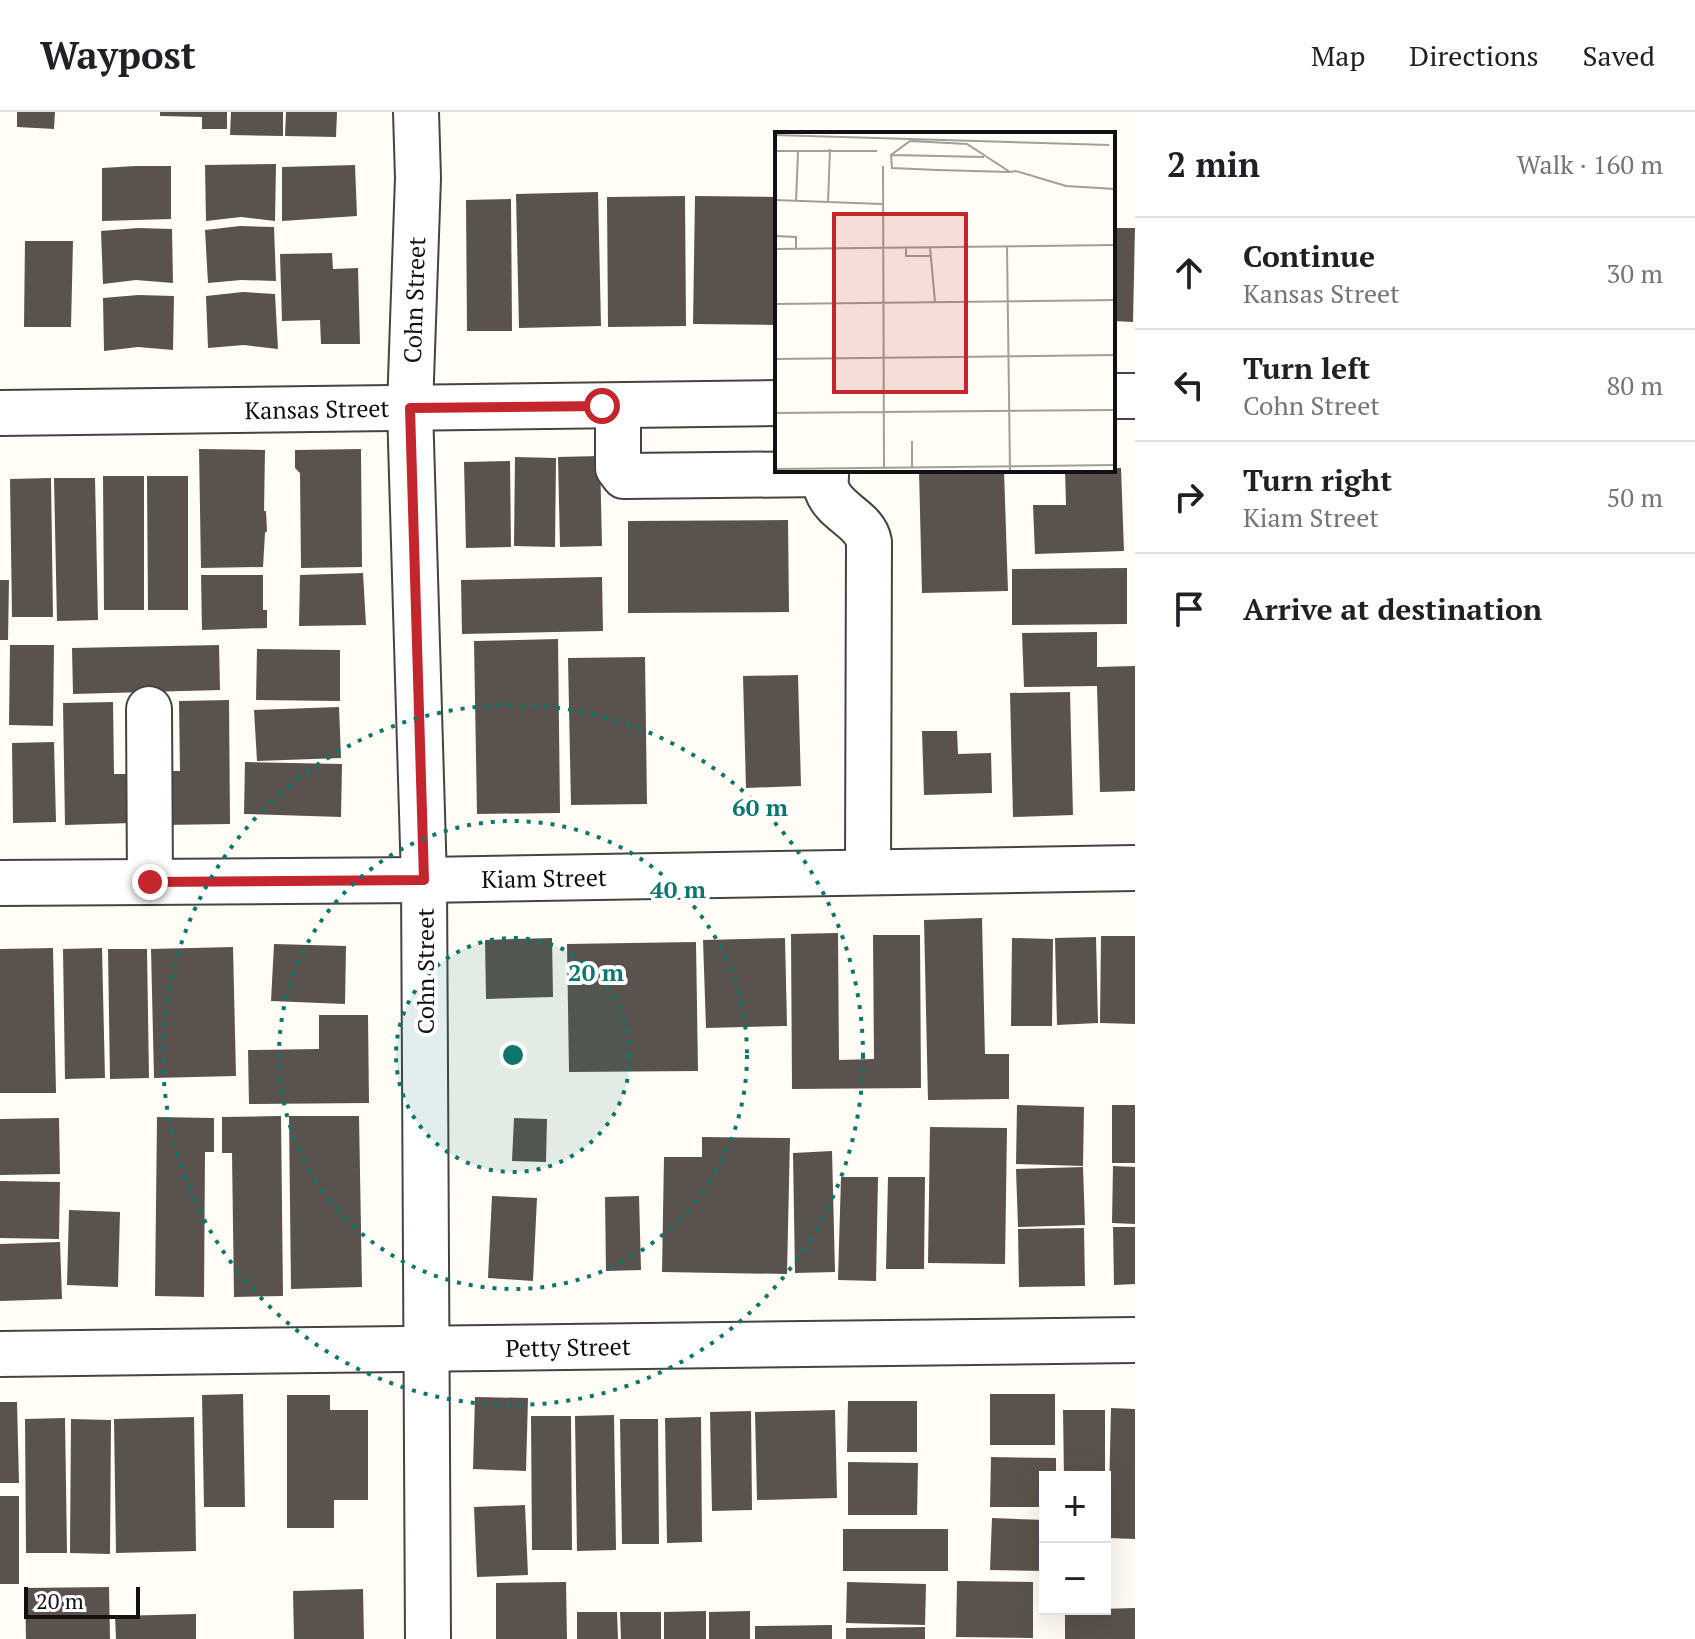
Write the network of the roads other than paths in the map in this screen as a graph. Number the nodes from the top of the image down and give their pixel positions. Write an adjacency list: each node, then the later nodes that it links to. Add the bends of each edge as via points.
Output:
1 (416, 112): 4 (street, Cohn Street)
2 (775, 403): 3 (street, Kansas Street)
3 (618, 406): 4 (street, Kansas Street); 6 (street, via 618,468 624,476)
4 (410, 408): 5 (street, Kansas Street); 10 (street, Cohn Street)
5 (0, 413)
6 (826, 472): 9 (street, via 827,490 867,533 869,542)
7 (149, 709): 11 (street)
8 (1135, 868): 9 (street, Kiam Street)
9 (868, 872): 10 (street, Kiam Street)
10 (424, 880): 11 (street, Kiam Street); 14 (street, Cohn Street)
11 (150, 882): 12 (street, Kiam Street)
12 (0, 883)
13 (1135, 1340): 14 (street, Petty Street)
14 (427, 1349): 15 (street, Petty Street); 16 (street, Cohn Street)
15 (0, 1354)
16 (428, 1639)

